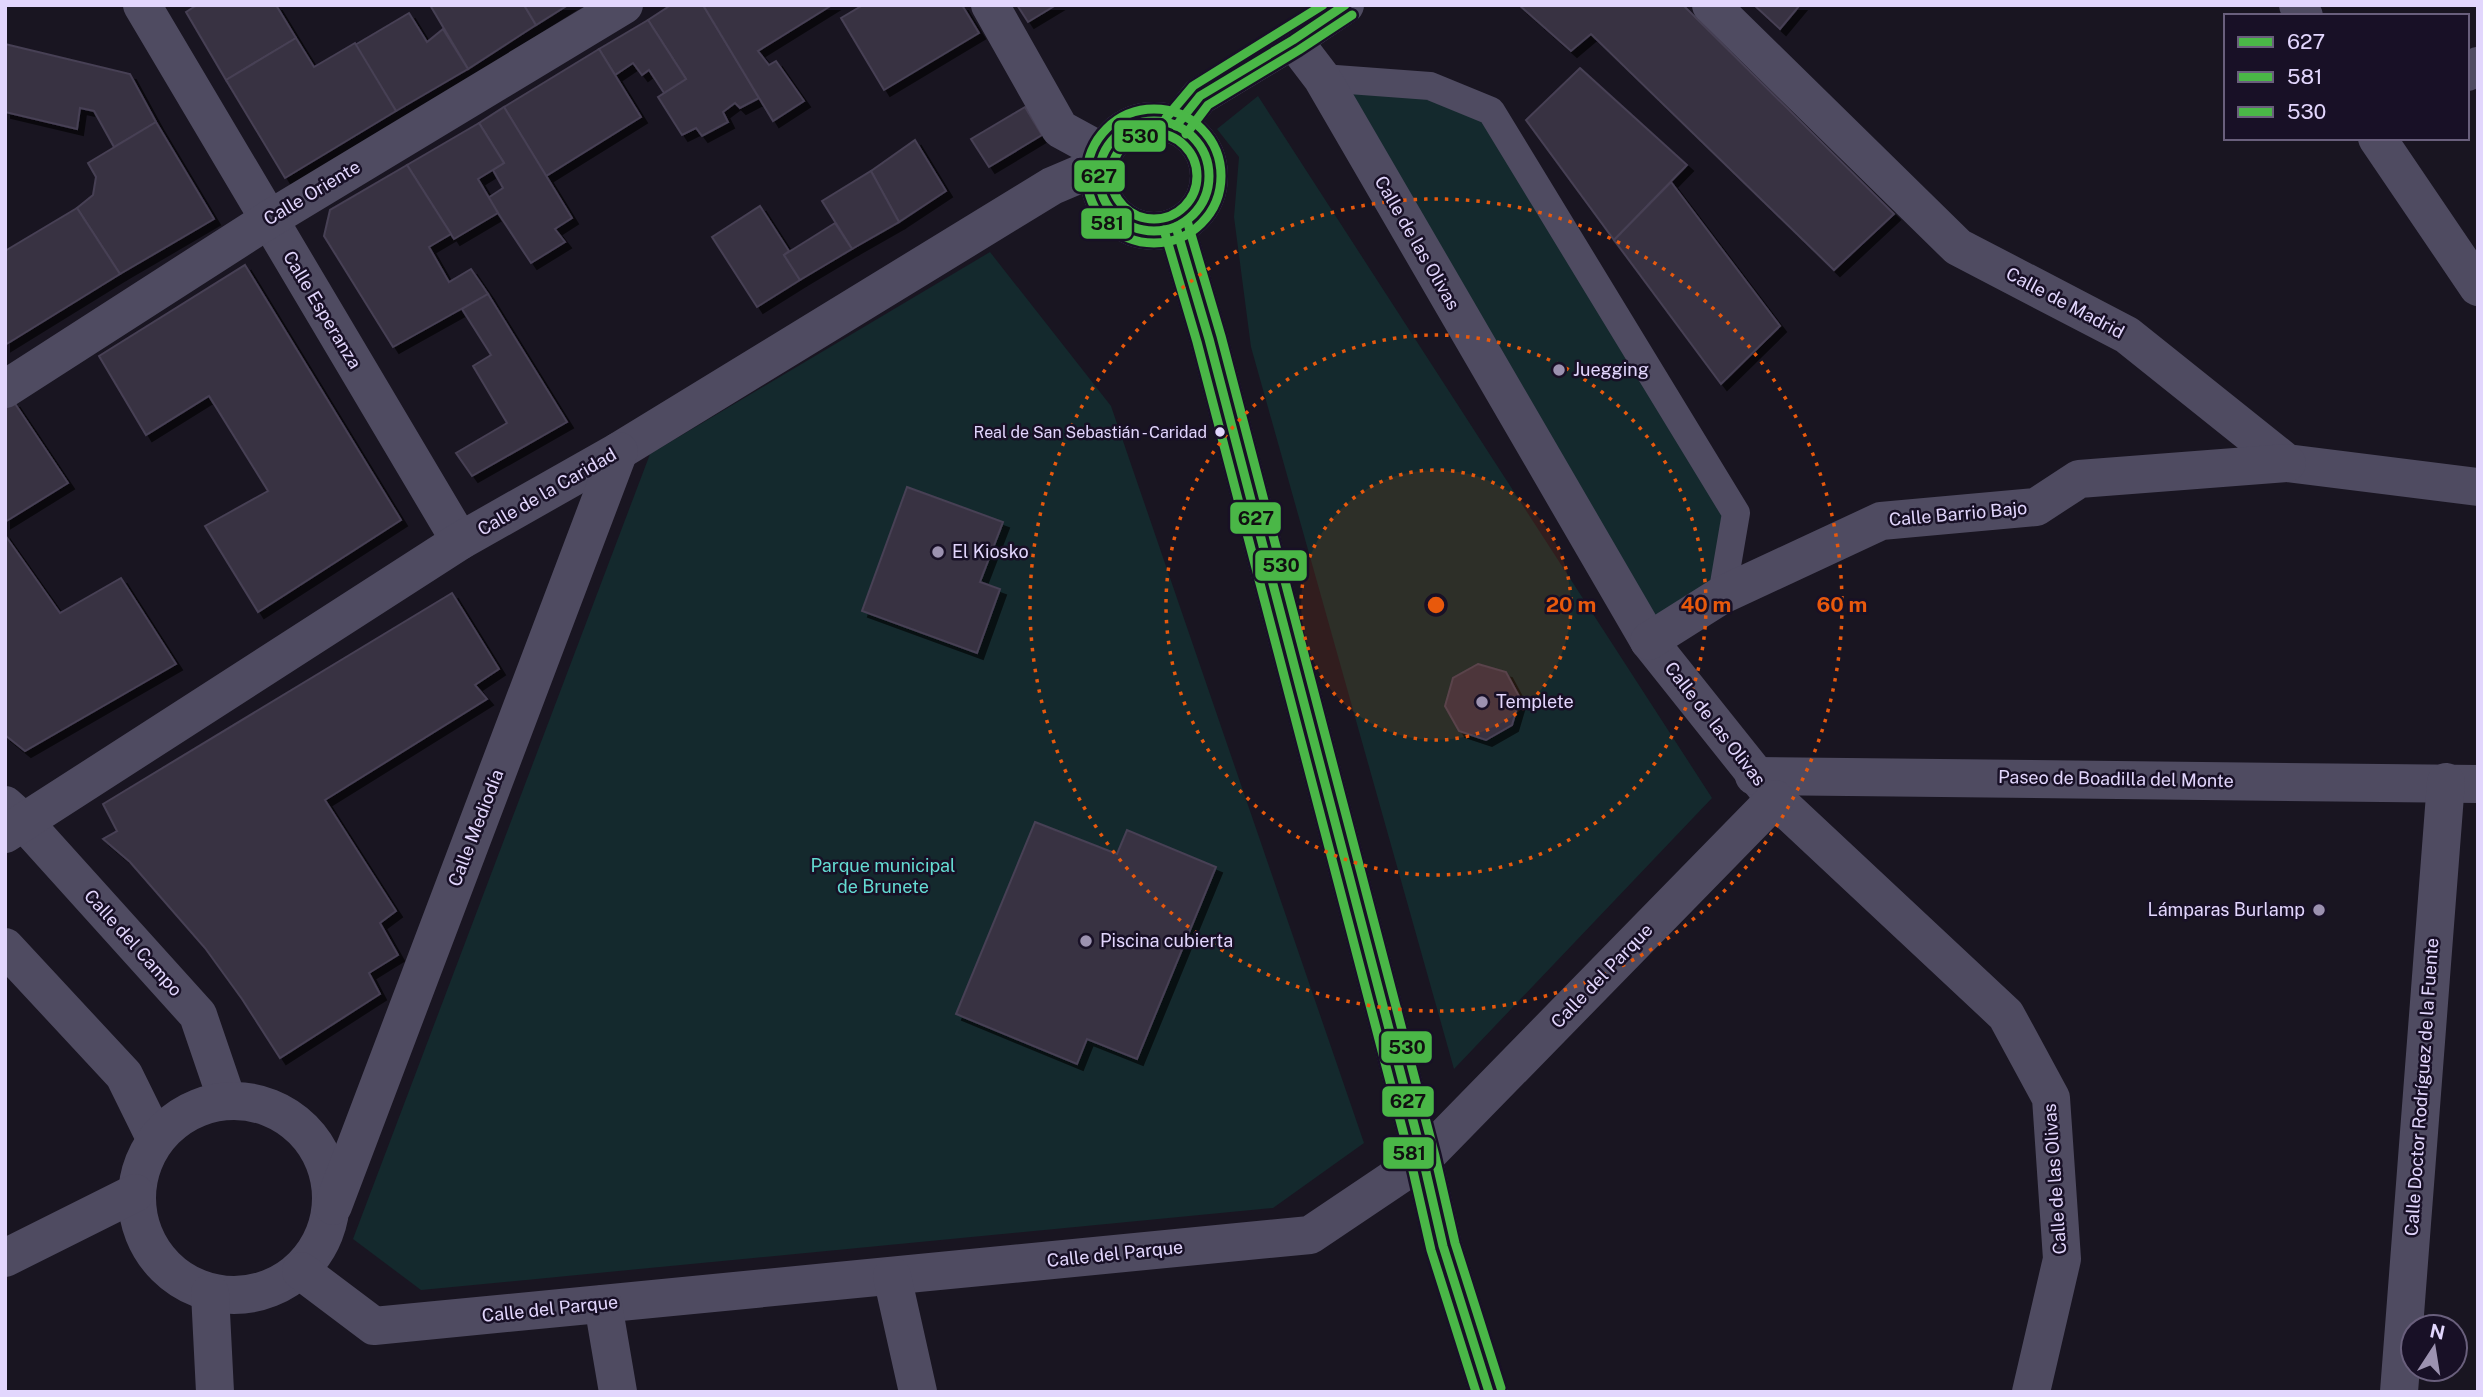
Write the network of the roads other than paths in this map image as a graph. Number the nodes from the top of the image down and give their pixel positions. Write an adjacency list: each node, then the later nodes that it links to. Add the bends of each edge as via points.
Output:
1 (142, 5): 11 (street, Calle Esperanza)
2 (624, 5): 11 (street, Calle Oriente)
3 (990, 5): 10 (street, via 1060,129)
4 (1345, 5): 6 (street)
5 (1711, 5): 16 (street, Calle de Madrid, via 1958,247 2127,335)
6 (1293, 40): 7 (street, Calle de las Olivas); 8 (street, via 1200,96)
7 (1322, 78): 19 (lane, via 1430,86 1491,111 1735,513); 20 (street, Calle de las Olivas)
8 (1176, 126): 10 (street, via 1156,121 1134,124 1116,135); 12 (street, via 1194,138 1205,156 1209,177 1205,197 1193,215)
9 (2378, 140): 13 (street)
10 (1101, 159): 12 (street, via 1099,186 1119,220 1137,229); 15 (street, Calle de la Caridad)
11 (268, 220): 14 (street, Calle Oriente); 18 (street, Calle Esperanza)
12 (1176, 227): 27 (street)
13 (2478, 287)
14 (5, 389)
15 (620, 451): 18 (street, Calle de la Caridad); 29 (street, Calle Mediodía)
16 (2287, 463): 17 (street); 19 (street, Calle Barrio Bajo, via 2079,479 2036,507 1881,521)
17 (2478, 487)
18 (460, 541): 23 (street, Calle de la Caridad)
19 (1722, 595): 20 (street, Calle Barrio Bajo)
20 (1649, 642): 22 (street, Calle de las Olivas)
21 (2462, 783): 22 (street, Paseo de Boadilla del Monte); 40 (street, Calle Doctor Rodríguez de la Fuente)
22 (1765, 788): 27 (street, Calle del Parque); 39 (street, Calle de las Olivas, via 2006,1015 2051,1098 2062,1259)
23 (11, 820): 25 (street, Calle del Campo, via 198,1014)
24 (5, 947): 26 (street, via 124,1075)
25 (228, 1100): 26 (street, via 187,1111); 29 (street, via 269,1106 304,1129 327,1165)
26 (155, 1138): 28 (street)
27 (1423, 1159): 32 (street, Calle del Parque, via 1310,1235); 38 (street, via 1443,1246)
28 (135, 1193): 30 (street); 33 (street, via 143,1237 170,1272)
29 (333, 1206): 31 (street, via 323,1241)
30 (5, 1258)
31 (302, 1270): 33 (street, via 258,1294); 34 (street, Calle del Parque, via 374,1326)
32 (892, 1276): 34 (street, Calle del Parque); 37 (street)
33 (210, 1293): 35 (street)
34 (603, 1304): 36 (street)
35 (215, 1392)
36 (618, 1392)
37 (918, 1392)
38 (1489, 1392)
39 (2032, 1392)
40 (2399, 1392)

